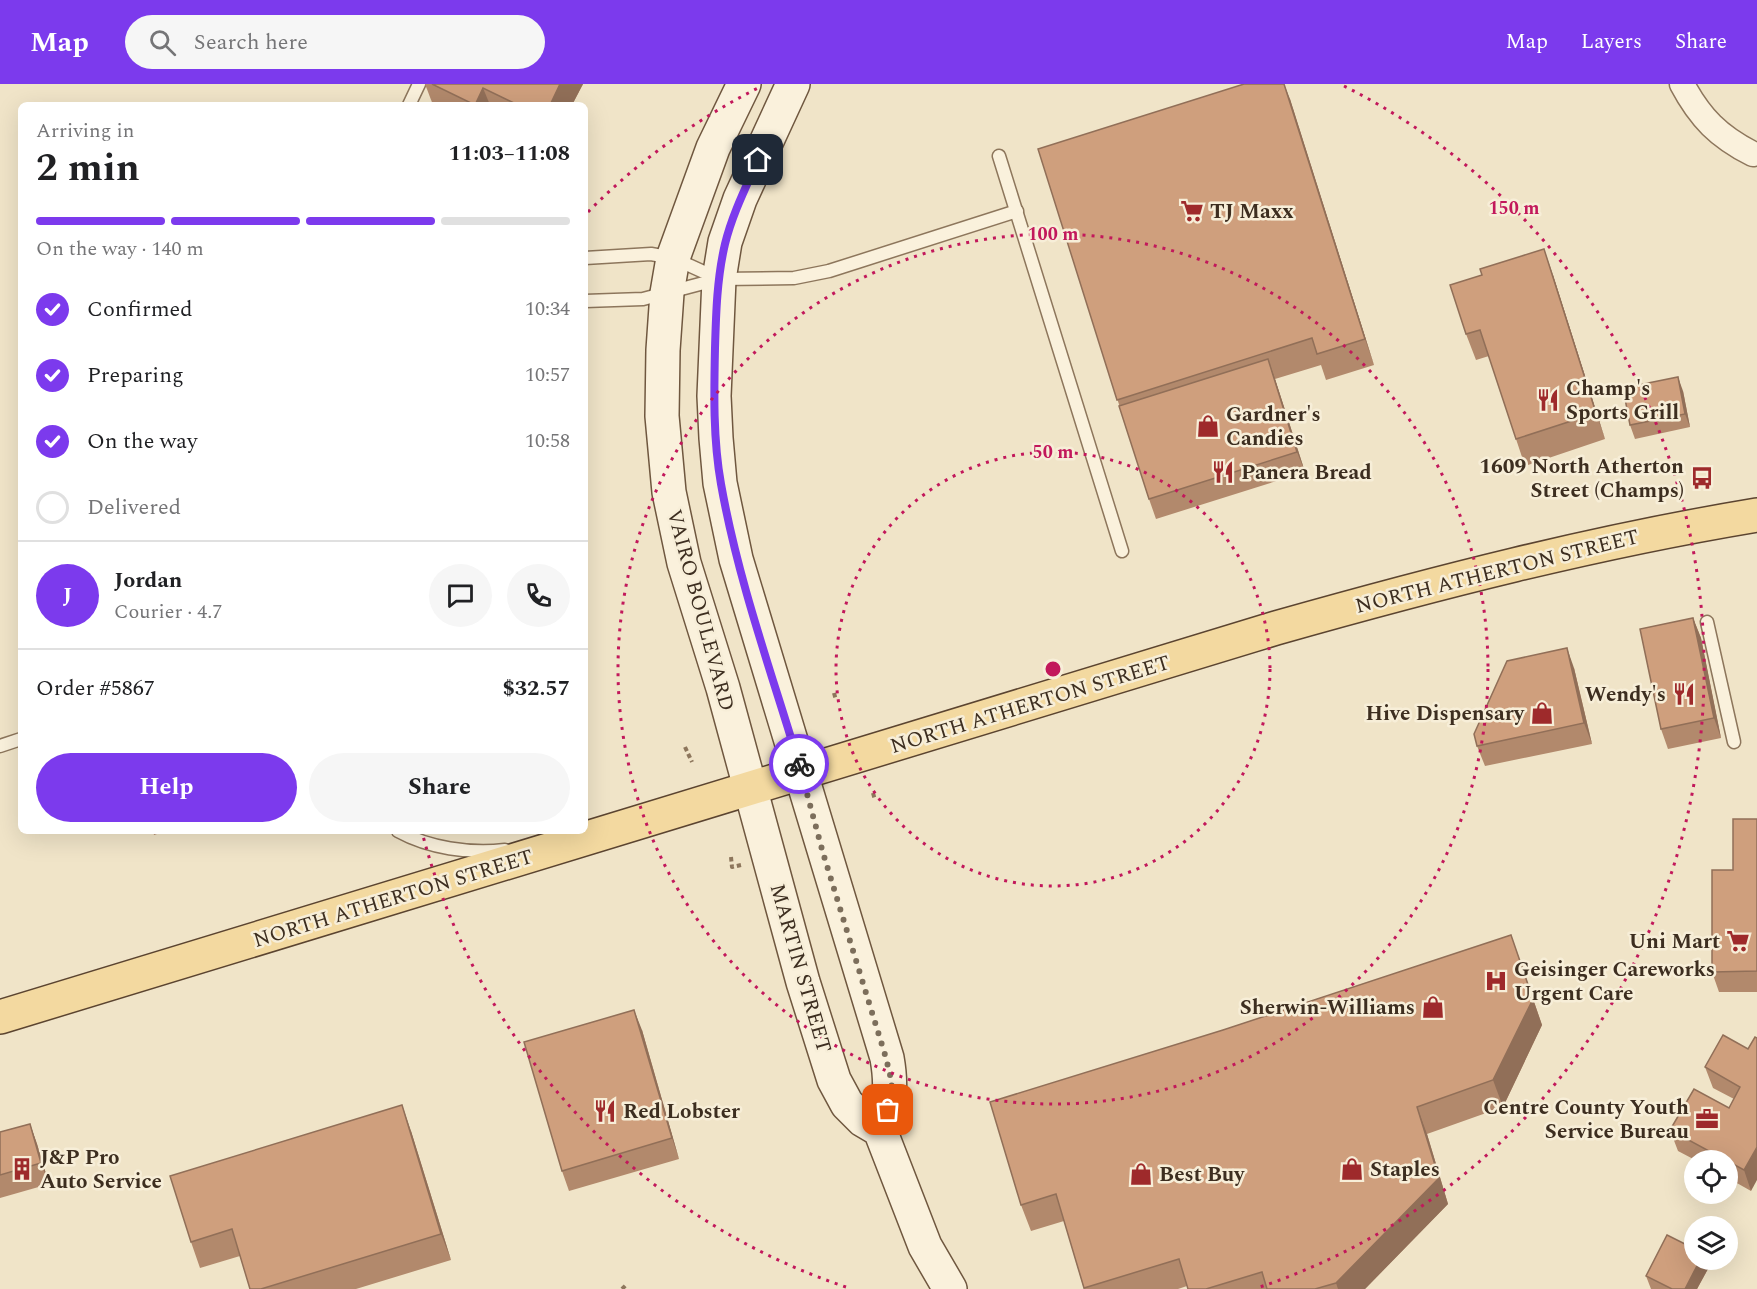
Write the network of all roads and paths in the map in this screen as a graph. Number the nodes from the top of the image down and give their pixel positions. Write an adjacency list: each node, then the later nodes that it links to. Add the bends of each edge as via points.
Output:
1 (419, 84): 5 (lane)
2 (744, 84): 10 (main road, VAIRO BOULEVARD, via 713,148)
3 (793, 84): 11 (main road, via 740,199 725,242)
4 (1682, 84): 6 (street, via 1726,140)
5 (410, 102)
6 (1755, 155)
7 (999, 156): 8 (lane)
8 (1017, 211): 11 (lane, via 829,271 794,278); 15 (lane)
9 (588, 258): 10 (lane, via 644,254)
10 (673, 258): 11 (lane); 12 (main road, VAIRO BOULEVARD)
11 (719, 279): 12 (lane); 24 (main road, via 714,396 720,483 736,559)
12 (667, 293): 13 (lane, via 644,299); 25 (main road, VAIRO BOULEVARD, via 662,416 669,492 684,562)
13 (588, 300)
14 (1757, 515): 24 (main road, NORTH ATHERTON STREET, via 1641,534 1402,593)
15 (1122, 551)
16 (1707, 622): 20 (lane)
17 (834, 693): 18 (path)
18 (837, 700)
19 (18, 740): 21 (lane)
20 (1734, 742)
21 (0, 746)
22 (685, 747): 23 (path)
23 (692, 762)
24 (802, 773): 25 (main road, NORTH ATHERTON STREET); 33 (main road, via 892,1083)
25 (750, 788): 29 (main road, NORTH ATHERTON STREET); 33 (main road, MARTIN STREET, via 834,1080 847,1104)
26 (873, 793): 27 (path)
27 (876, 800)
28 (405, 834): 29 (lane, via 430,844 473,850)
29 (583, 840): 32 (main road, NORTH ATHERTON STREET)
30 (731, 857): 31 (path)
31 (732, 867)
32 (0, 1017)
33 (880, 1130): 34 (main road, via 925,1246)
34 (950, 1289)

